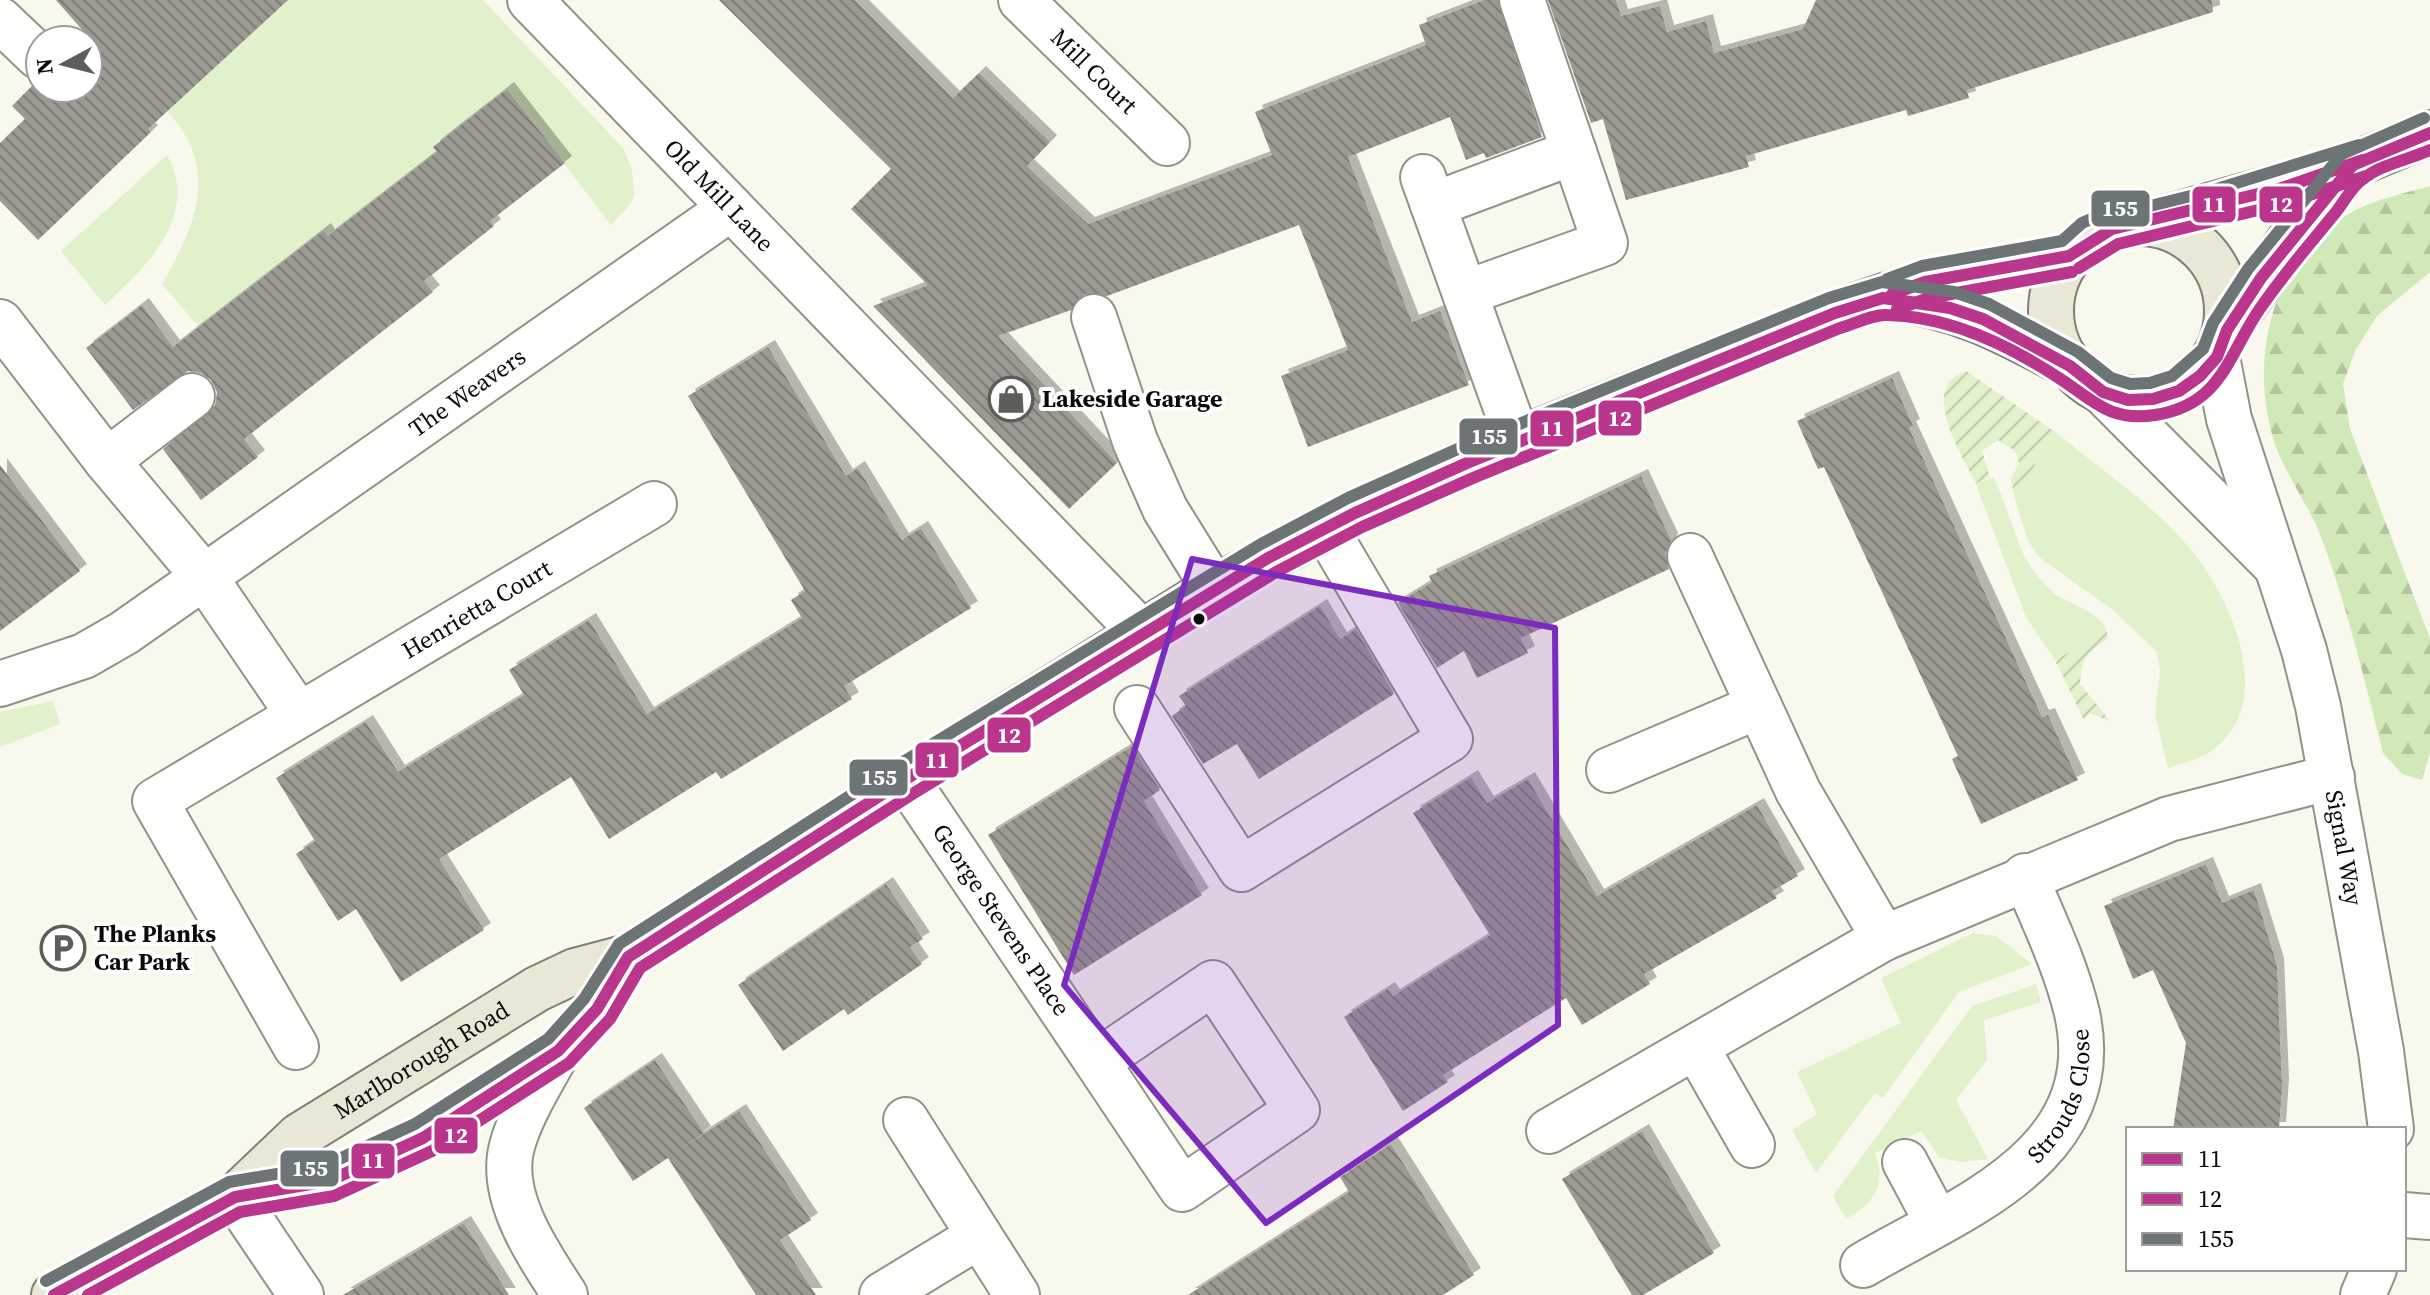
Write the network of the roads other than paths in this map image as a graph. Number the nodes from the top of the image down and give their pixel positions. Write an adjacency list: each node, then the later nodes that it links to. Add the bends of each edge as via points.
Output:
1 (530, 0): 8 (street, Old Mill Lane)
2 (1021, 0): 5 (street, Mill Court)
3 (1522, 0): 6 (street)
4 (2430, 133): 7 (main road)
5 (1167, 143)
6 (1574, 152): 11 (street, via 1605,243); 11 (street, via 1428,191)
7 (2353, 165): 9 (main road); 15 (main road, via 2294,234)
8 (731, 208): 24 (street, The Weavers); 26 (street, Old Mill Lane)
9 (2148, 223): 10 (main road, via 2119,224 2090,237); 15 (main road, via 2177,230 2202,248 2219,272 2227,300)
10 (2069, 256): 12 (main road, Marlborough Road, via 1925,282); 16 (main road, via 2055,283 2050,312 2056,341)
11 (1465, 293): 18 (street)
12 (1883, 298): 16 (main road, Marlborough Road, via 1983,319); 18 (main road, Marlborough Road)
13 (1094, 317): 25 (street, via 1165,509)
14 (0, 322): 19 (street)
15 (2222, 343): 16 (main road, via 2200,376 2179,391 2141,400); 23 (street, Signal Way, via 2229,419)
16 (2086, 379): 23 (street, Signal Way)
17 (192, 396): 19 (street)
18 (1518, 441): 21 (main road, Marlborough Road)
19 (107, 461): 24 (street)
20 (654, 504): 30 (street, Henrietta Court)
21 (1325, 528): 25 (main road, Marlborough Road); 29 (street, via 1450,739 1241,869)
22 (1690, 556): 28 (street)
23 (2279, 569): 32 (street, Signal Way, via 2304,650)
24 (206, 579): 27 (street, The Weavers, via 84,656); 30 (street)
25 (1214, 588): 26 (main road, Marlborough Road)
26 (1142, 633): 33 (main road, Marlborough Road)
27 (0, 684)
28 (1759, 706): 31 (street); 35 (street, via 1798,791)
29 (1137, 708)
30 (298, 714): 37 (street, Henrietta Court, via 155,801)
31 (1609, 770)
32 (2332, 777): 34 (street, via 2187,812); 42 (street, Signal Way)
33 (906, 779): 36 (main road, Marlborough Road); 40 (street, George Stevens Place)
34 (2025, 876): 35 (street); 49 (street, Strouds Close, via 2077,1012 2082,1045 2078,1086 2063,1123 2042,1150 1996,1187)
35 (1884, 938): 38 (street)
36 (628, 957): 39 (main road, Marlborough Road, via 597,1009); 46 (main road, Marlborough Road, via 575,971 537,989 299,1136)
37 (296, 1047)
38 (1696, 1047): 43 (street); 44 (street)
39 (558, 1051): 46 (main road, Marlborough Road, via 396,1153 329,1181); 55 (street, via 517,1131 510,1175 530,1238)
40 (1097, 1062): 40 (street, George Stevens Place, via 1213,983 1297,1110 1182,1189)
41 (906, 1120): 50 (street)
42 (2391, 1127)
43 (1549, 1131)
44 (1752, 1145)
45 (1905, 1162): 49 (street)
46 (235, 1197): 53 (main road, Marlborough Road); 54 (street)
47 (2406, 1215): 48 (street)
48 (2430, 1217)
49 (1937, 1222): 51 (street, Strouds Close)
50 (979, 1236): 56 (street); 57 (street)
51 (1863, 1265)
52 (2373, 1271): 58 (street)
53 (54, 1295)
54 (301, 1295)
55 (565, 1295)
56 (882, 1295)
57 (1017, 1295)
58 (2363, 1295)

